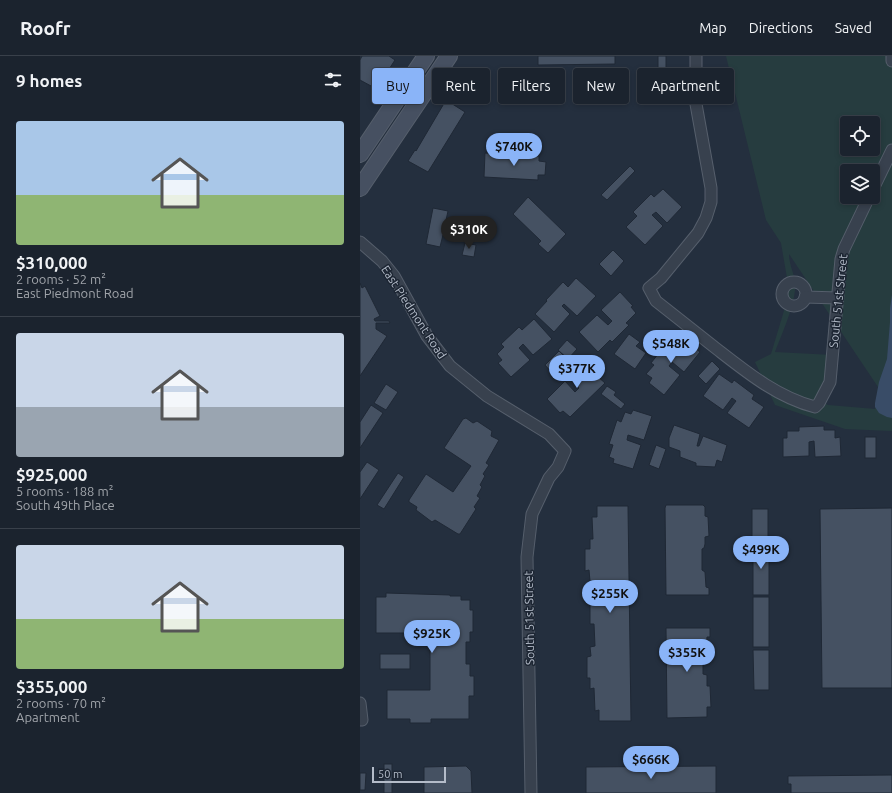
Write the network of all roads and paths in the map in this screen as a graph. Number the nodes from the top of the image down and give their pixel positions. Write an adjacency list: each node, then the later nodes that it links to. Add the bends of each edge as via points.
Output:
1 (426, 56): 7 (main road)
2 (449, 56): 9 (main road)
3 (696, 56): 13 (street, South 51st Street, via 696,104 711,188 711,202 698,233 661,278 649,288 656,301 743,370 803,404 815,407 820,403 830,382)
4 (892, 56): 5 (street)
5 (892, 62)
6 (892, 150): 8 (street)
7 (360, 154)
8 (880, 175)
9 (360, 188)
10 (866, 204): 13 (street, South 51st Street, via 844,249)
11 (360, 242): 14 (street, East Piedmont Road, via 382,261 394,276 427,336 450,366 487,396 549,434)
12 (805, 297): 13 (street)
13 (838, 298)
14 (565, 451): 17 (street, South 51st Street, via 532,514 527,557)
15 (360, 702): 16 (street)
16 (361, 720)
17 (531, 793)

